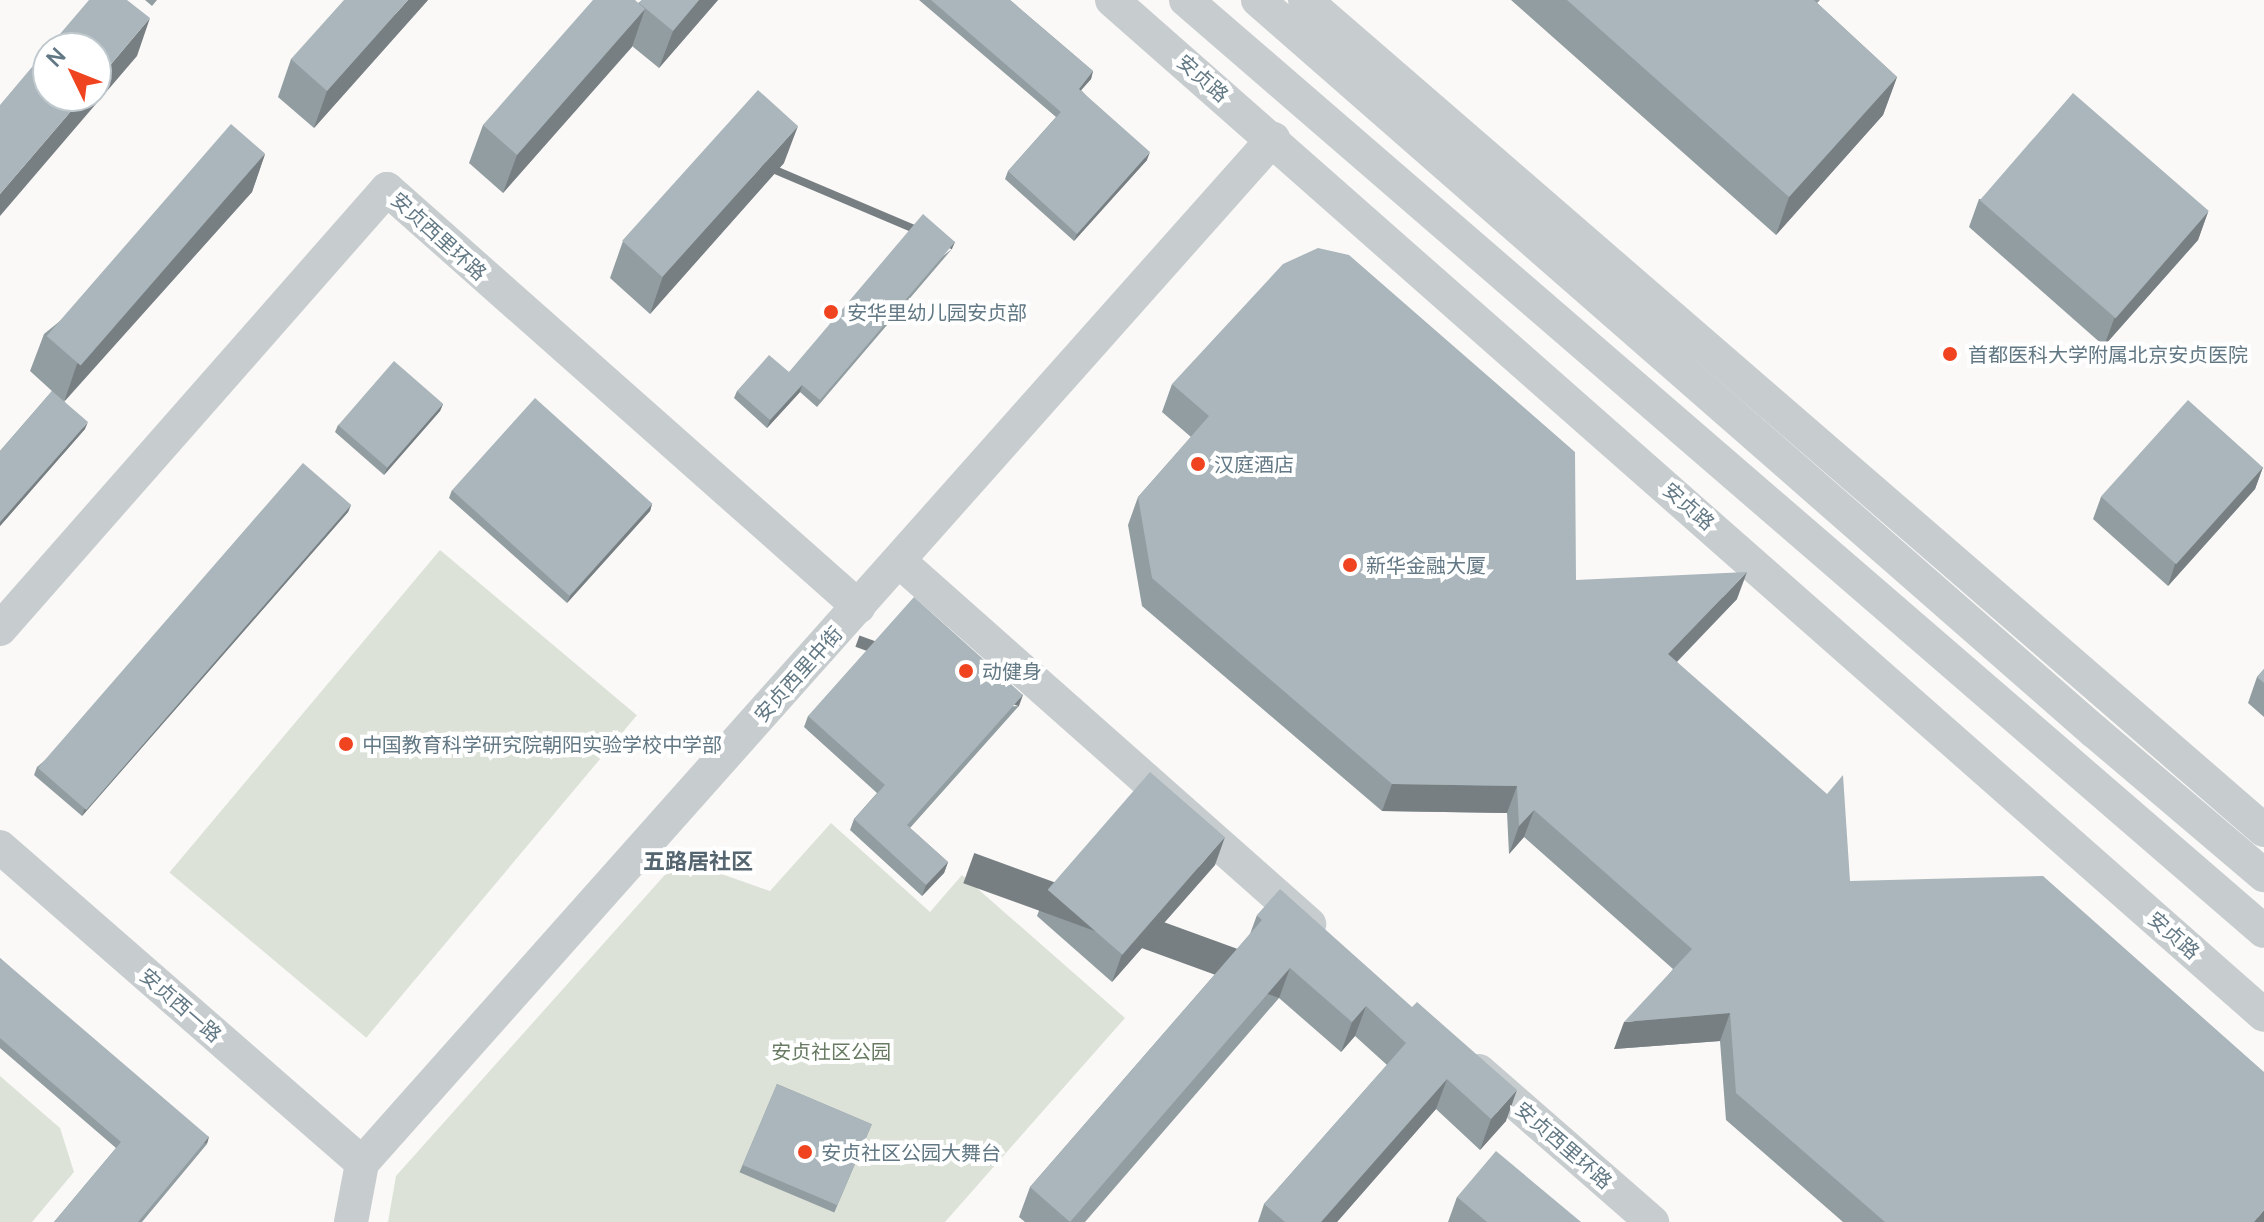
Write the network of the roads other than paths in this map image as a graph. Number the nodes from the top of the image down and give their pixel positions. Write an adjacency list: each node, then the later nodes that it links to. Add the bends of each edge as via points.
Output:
1 (1112, 0): 7 (street, 安贞路)
2 (1186, 0): 6 (street)
3 (1241, 0): 6 (street)
4 (1258, 0): 10 (street)
5 (1305, 0): 9 (street)
6 (1217, 27): 7 (street); 11 (street)
7 (1186, 63): 8 (street, 安贞路)
8 (1273, 139): 12 (street, 安贞路); 13 (street, 安贞西里中街)
9 (1575, 233): 10 (street); 16 (street)
10 (1579, 280): 18 (street)
11 (1651, 402): 12 (street); 19 (street)
12 (1582, 412): 21 (street, 安贞路)
13 (899, 561): 14 (street, 安贞西里中街); 20 (street)
14 (859, 607): 15 (street, 安贞西里环路, via 387,189); 23 (street, 安贞西里中街)
15 (0, 629)
16 (2264, 830)
17 (0, 847): 23 (street, 安贞西一路)
18 (2264, 875)
19 (2264, 931)
20 (1329, 941)
21 (2264, 1015)
22 (1456, 1051): 25 (street, 安贞西里环路)
23 (362, 1163): 24 (street)
24 (351, 1222)
25 (1652, 1222)

